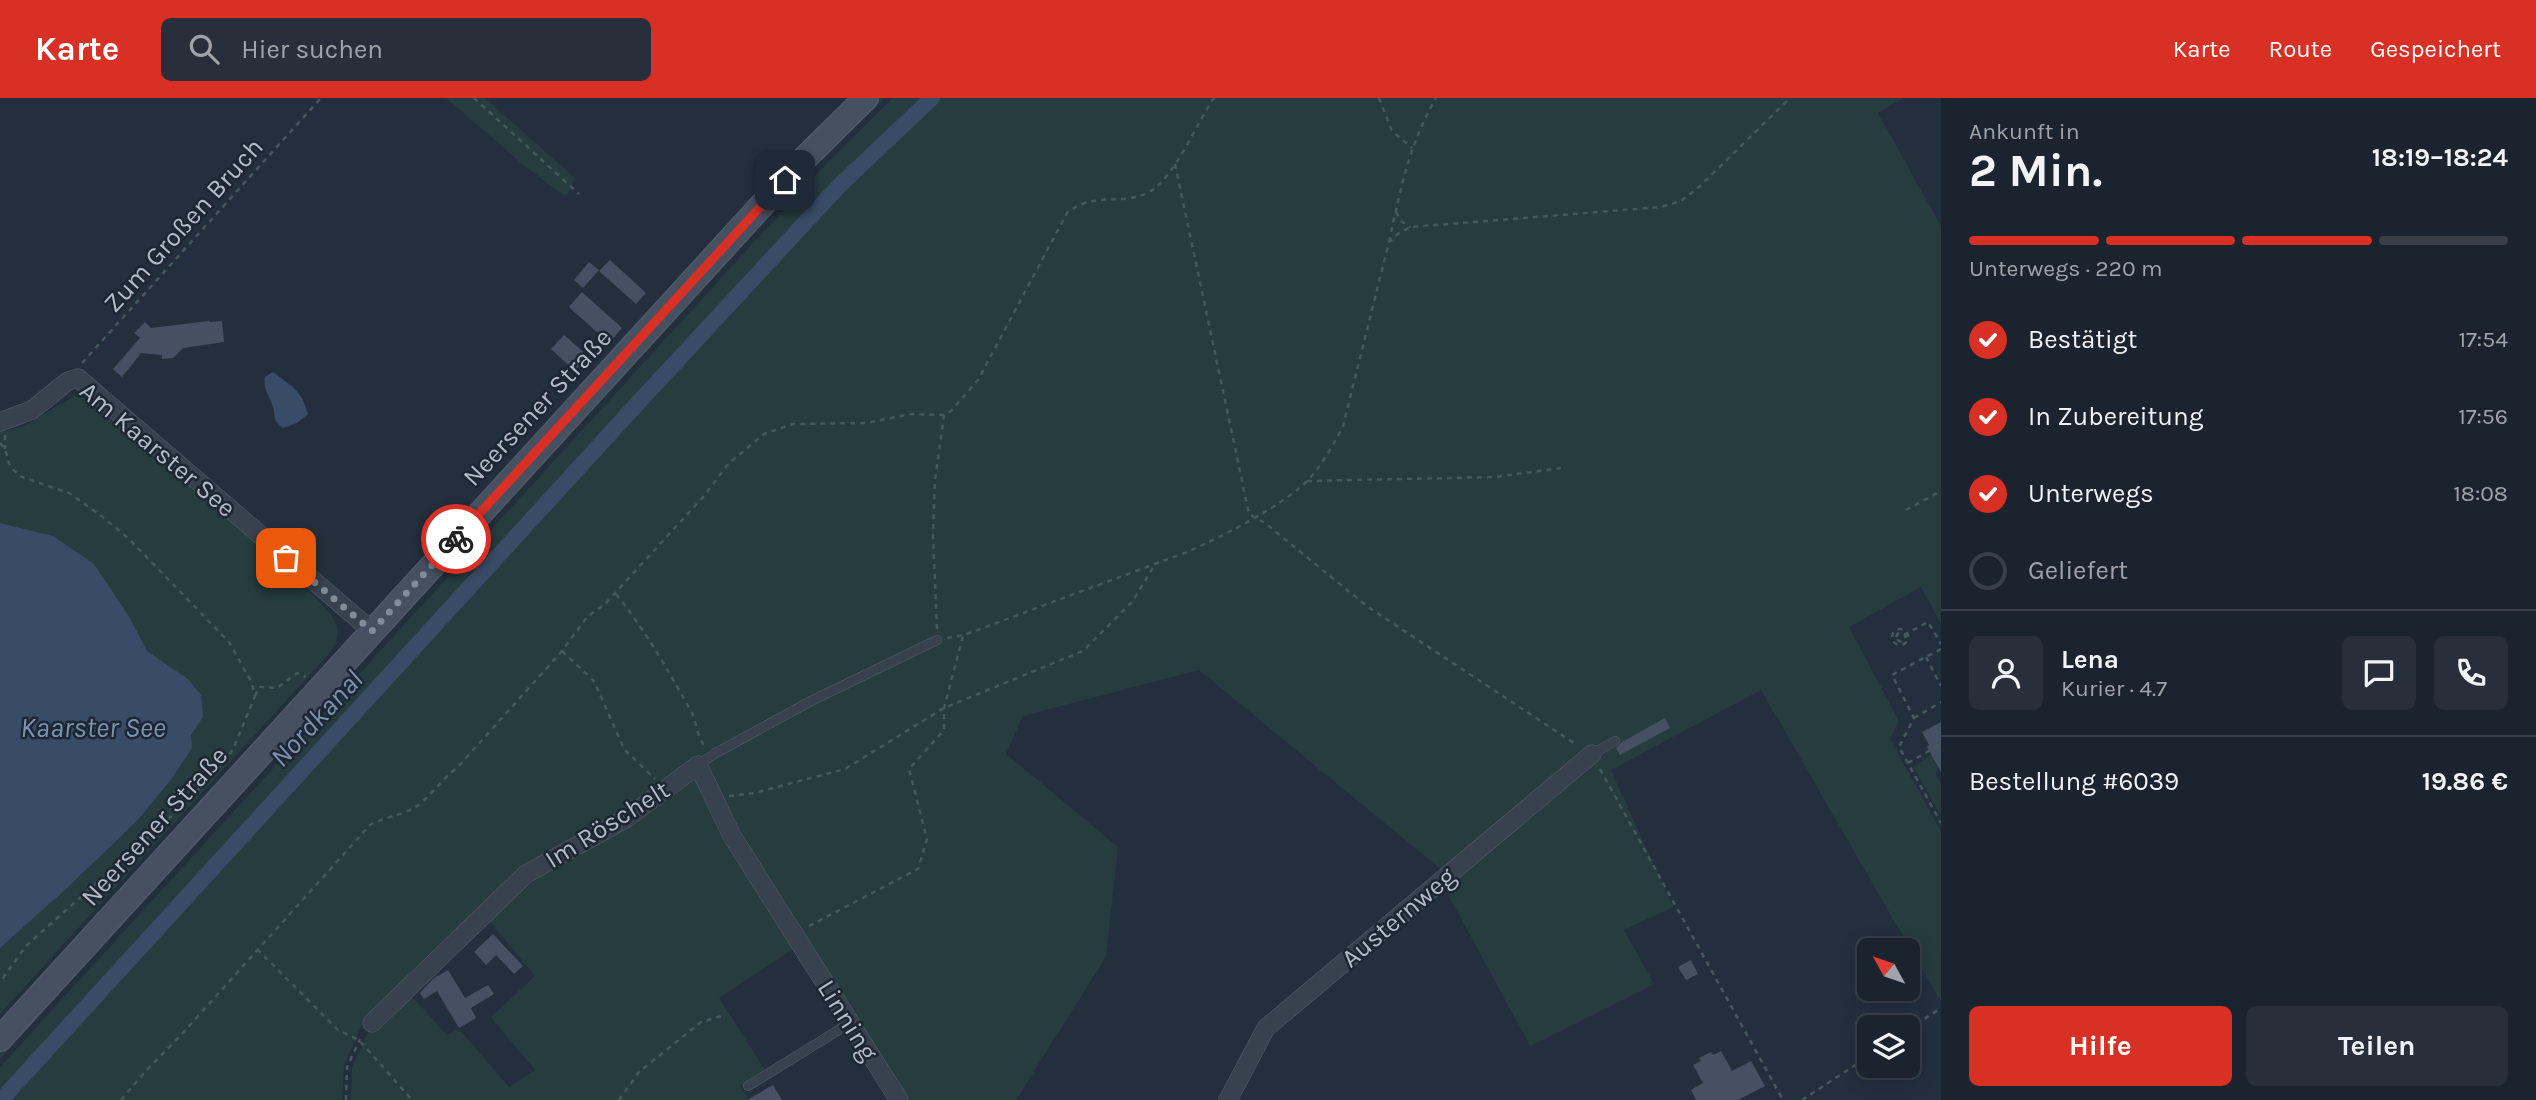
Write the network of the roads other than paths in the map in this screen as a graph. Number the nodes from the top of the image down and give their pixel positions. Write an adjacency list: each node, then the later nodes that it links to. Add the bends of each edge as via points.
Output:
1 (866, 98): 3 (main road, Neersener Straße, via 804,159)
2 (0, 422): 3 (street, Am Kaarster See, via 32,410 73,379 83,381)
3 (372, 631): 11 (main road, Neersener Straße)
4 (937, 639): 7 (lane, via 813,700)
5 (1615, 741): 6 (lane)
6 (1592, 754): 14 (street, Austernweg, via 1266,1028)
7 (698, 765): 8 (street, Im Röschelt, via 732,836); 9 (street, Im Röschelt, via 627,818 526,874)
8 (797, 939): 10 (street, Linning)
9 (372, 1023)
10 (850, 1023): 12 (lane); 13 (street, Linning)
11 (0, 1039)
12 (748, 1086)
13 (899, 1100)
14 (1228, 1100)

